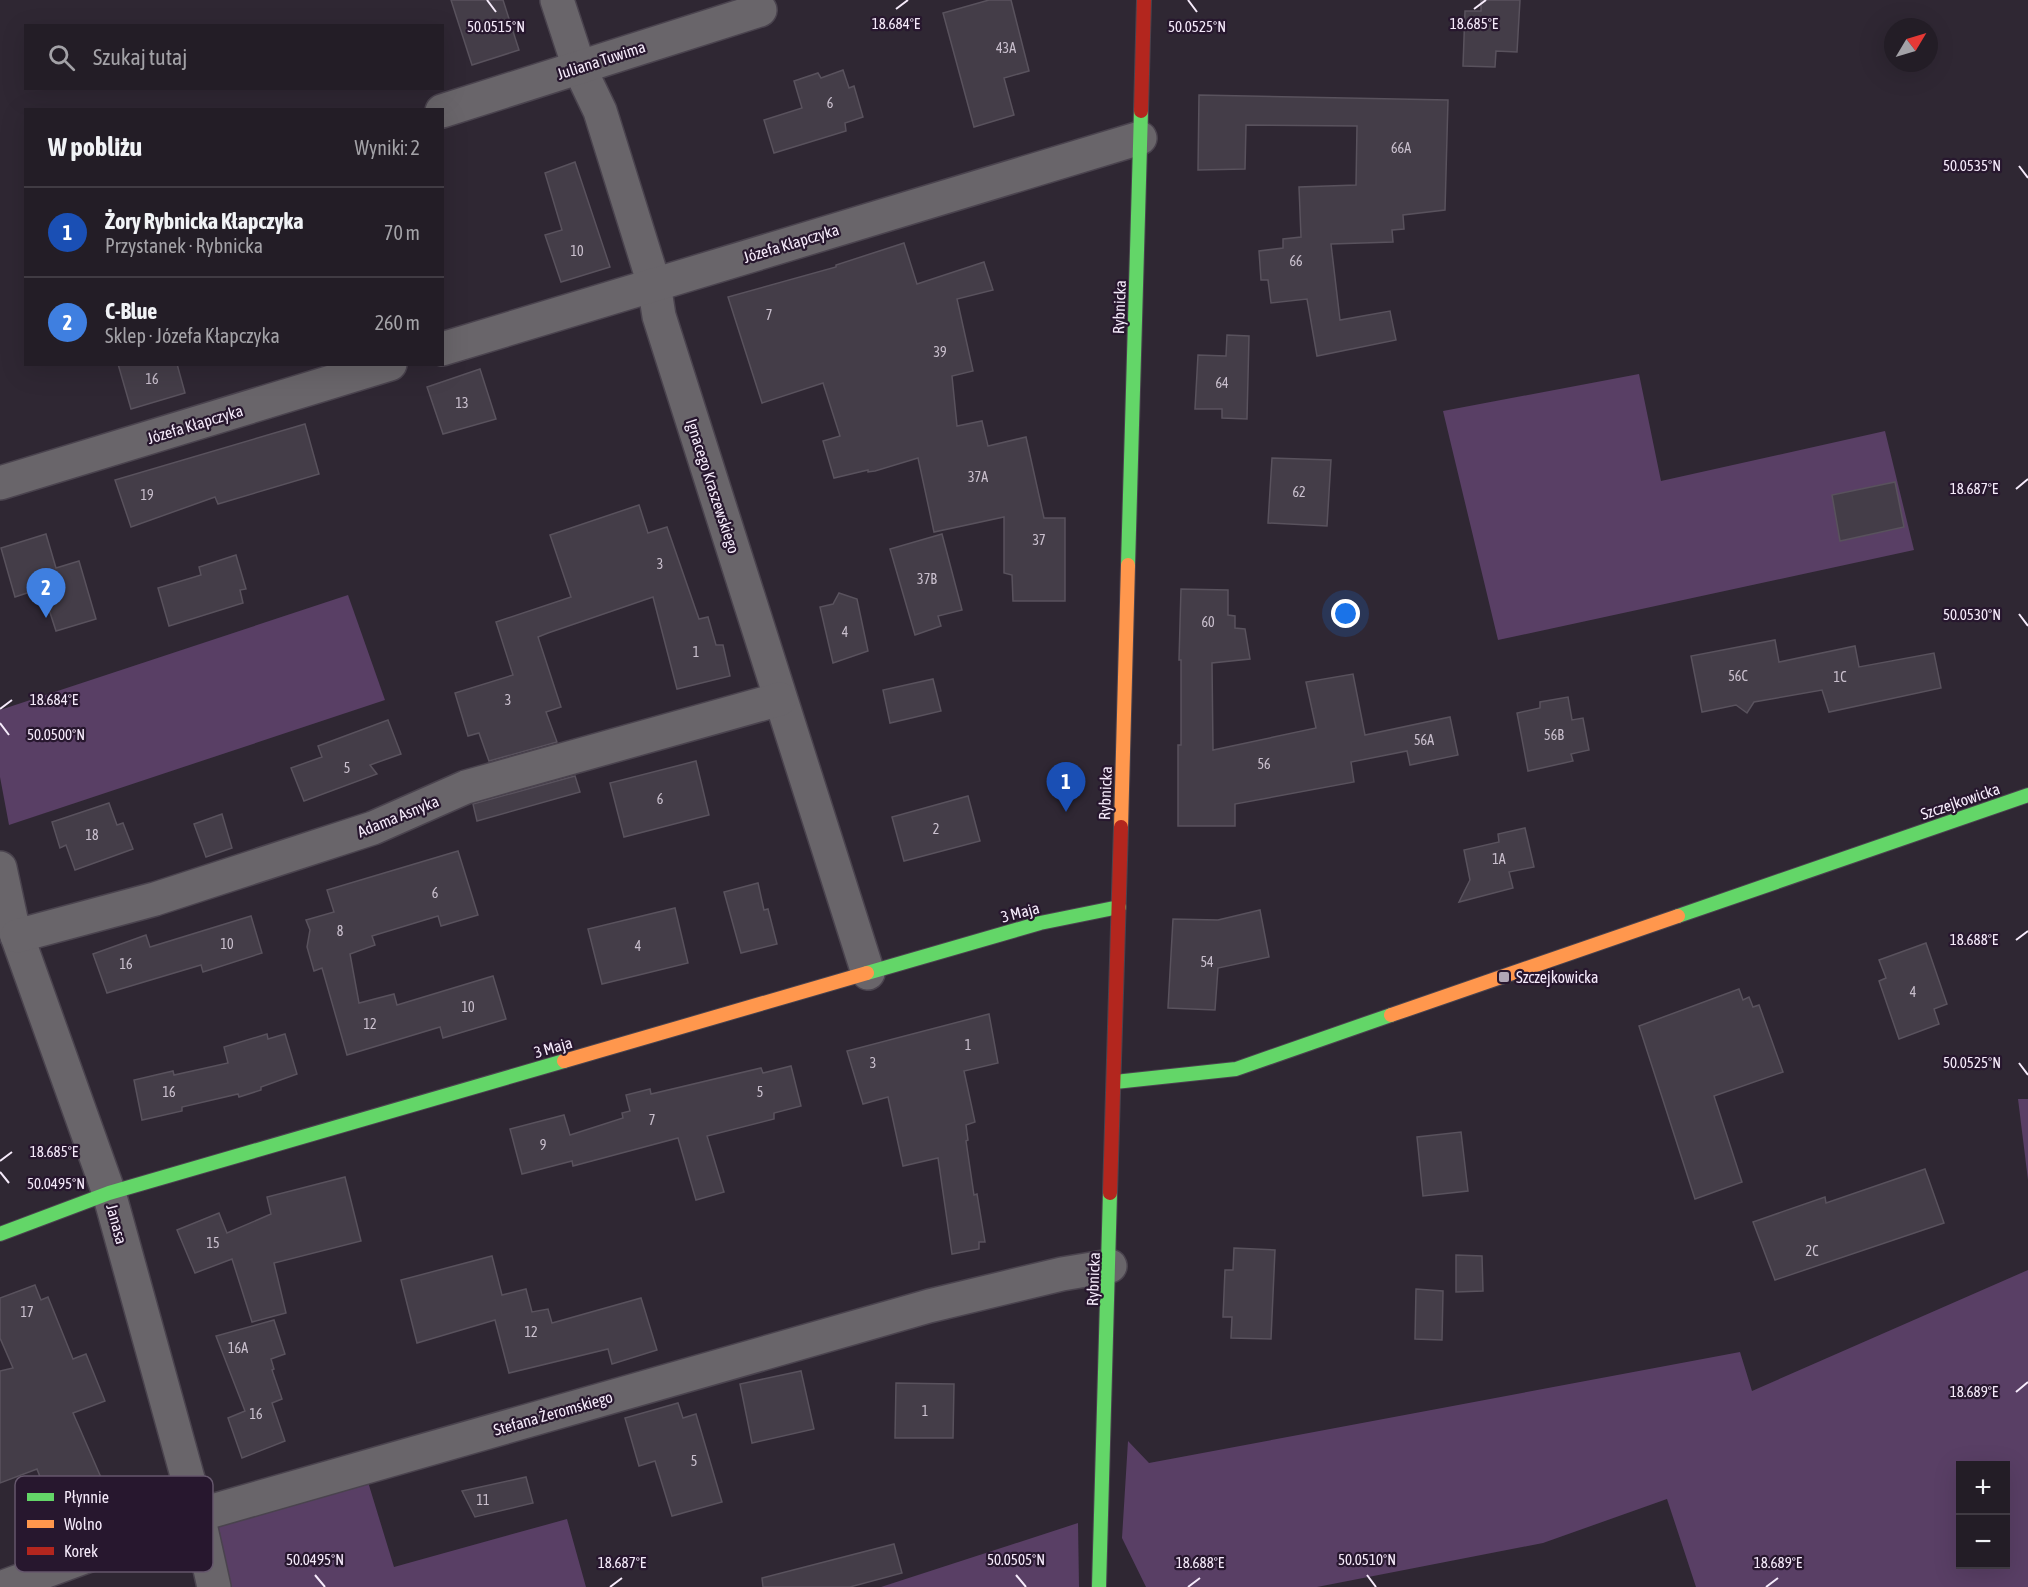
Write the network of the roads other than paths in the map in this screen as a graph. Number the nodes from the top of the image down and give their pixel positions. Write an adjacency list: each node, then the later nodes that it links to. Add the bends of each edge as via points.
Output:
1 (557, 0): 4 (street, Ignacego Kraszewskiego)
2 (1144, 0): 6 (street, Rybnicka)
3 (760, 10): 4 (street, Juliana Tuwima)
4 (579, 67): 5 (street, Juliana Tuwima); 7 (street, Ignacego Kraszewskiego, via 600,111)
5 (444, 110)
6 (1140, 138): 7 (street, Józefa Kłapczyka); 14 (street, Rybnicka)
7 (654, 284): 8 (street, Józefa Kłapczyka); 11 (street, Ignacego Kraszewskiego, via 659,316)
8 (444, 347)
9 (383, 366): 10 (street, Józefa Kłapczyka)
10 (0, 483)
11 (780, 699): 15 (street, Adama Asnyka, via 466,787 373,828 155,899); 16 (street, Ignacego Kraszewskiego)
12 (2028, 795): 17 (street, Szczejkowicka, via 1236,1069)
13 (0, 868): 15 (street, Janasa)
14 (1119, 907): 16 (street, 3 Maja, via 1040,922); 17 (street, Rybnicka)
15 (9, 926): 18 (street, Janasa)
16 (868, 973): 18 (street, 3 Maja)
17 (1115, 1082): 20 (street, Rybnicka)
18 (109, 1193): 19 (street, 3 Maja); 21 (street, Janasa)
19 (0, 1234)
20 (1110, 1266): 22 (street, Stefana Żeromskiego, via 929,1306); 27 (street, Rybnicka)
21 (187, 1476)
22 (213, 1511)
23 (44, 1572): 25 (street, Stefana Żeromskiego)
24 (211, 1572): 26 (street, Janasa)
25 (3, 1587)
26 (214, 1587)
27 (1100, 1587)

